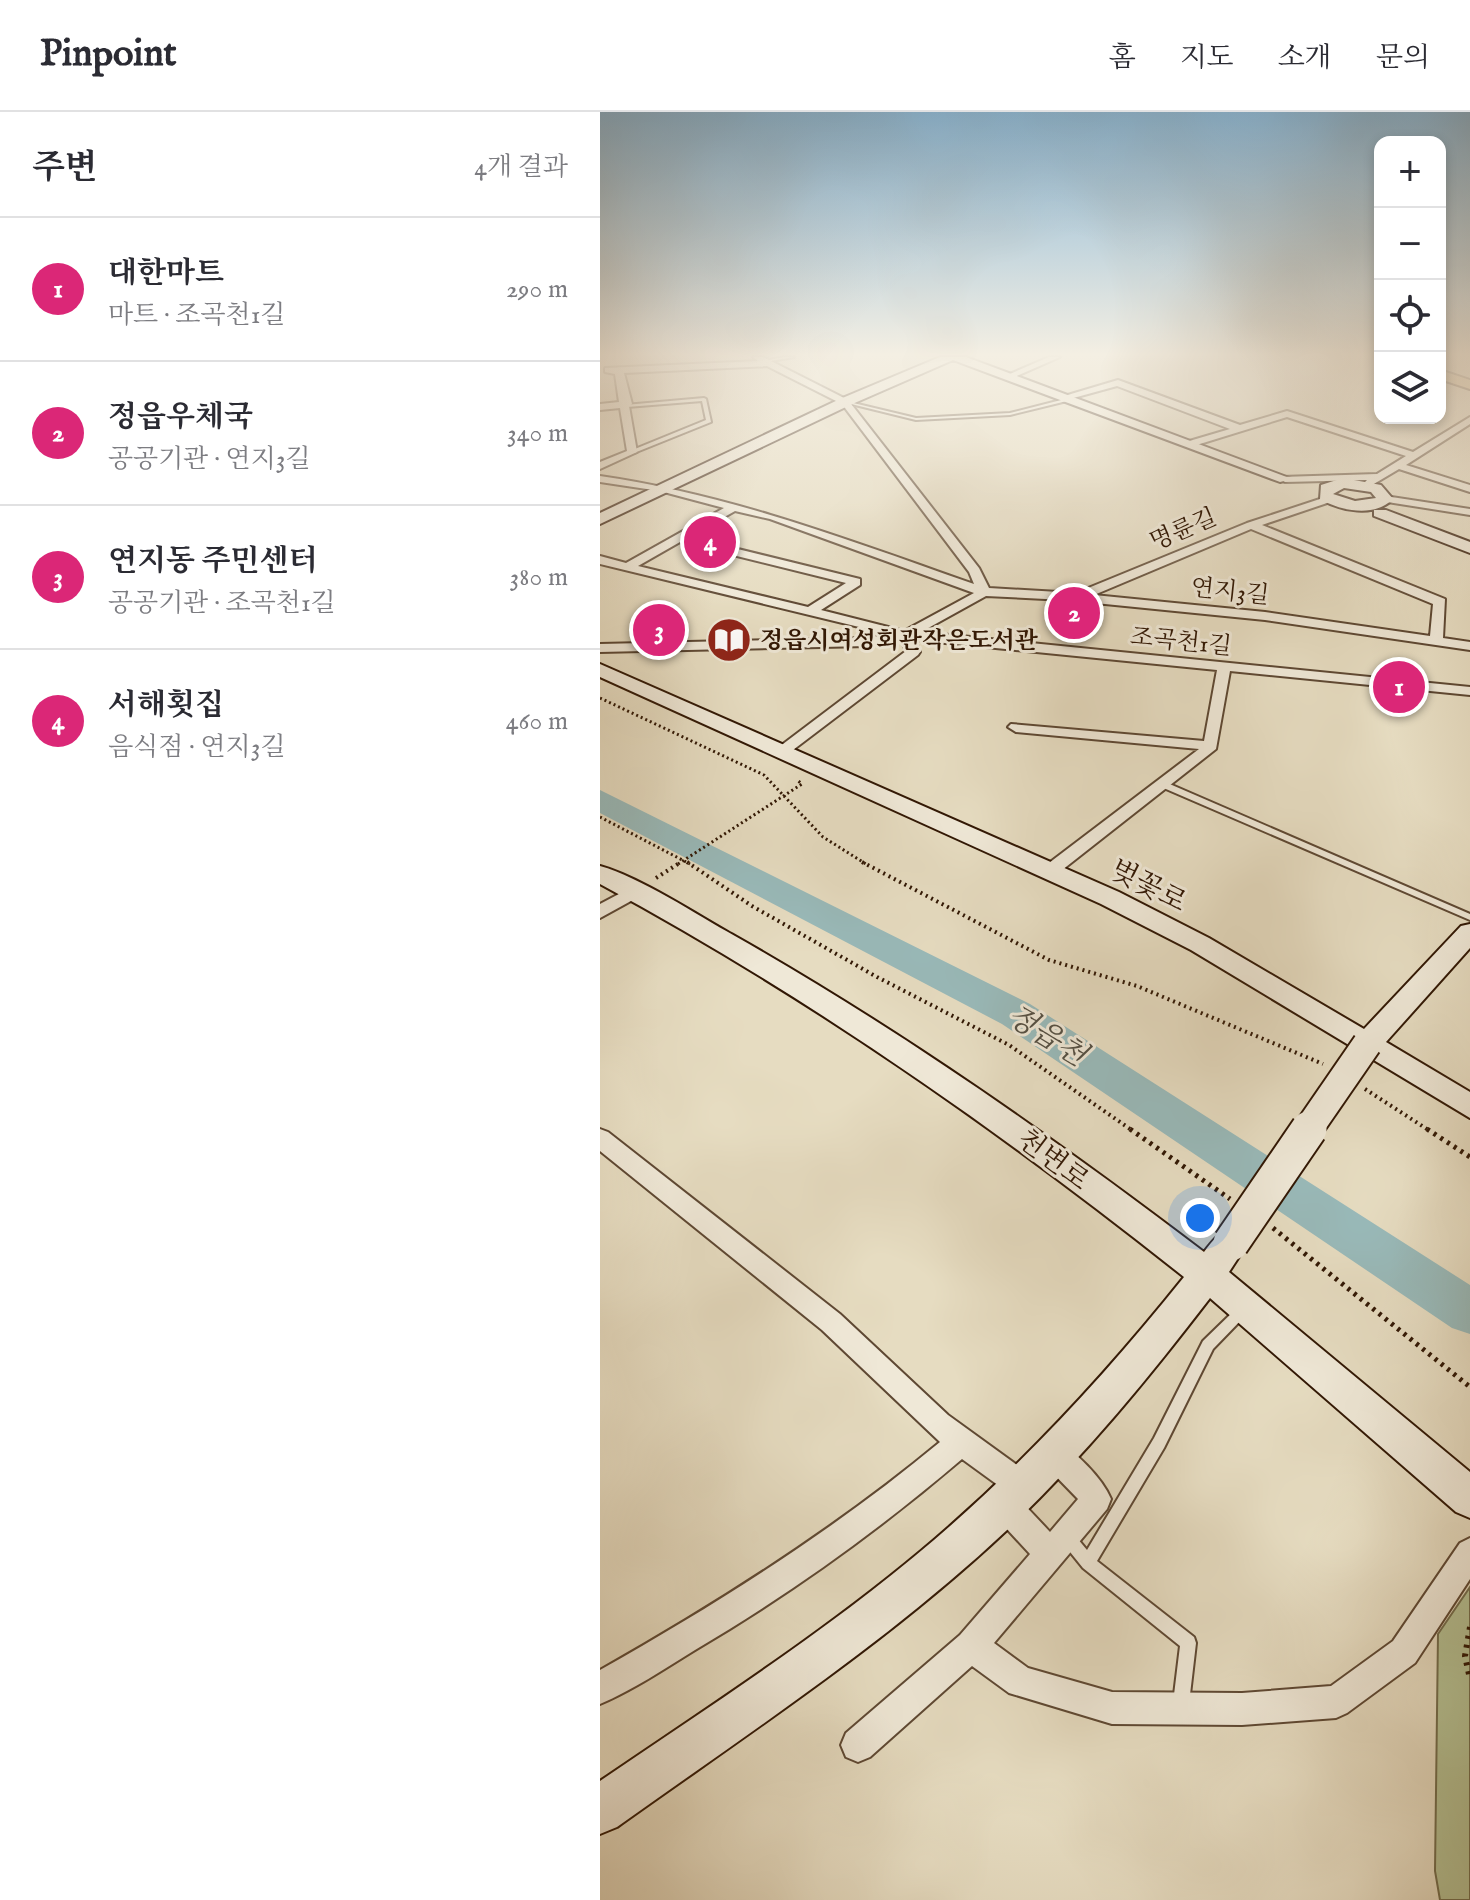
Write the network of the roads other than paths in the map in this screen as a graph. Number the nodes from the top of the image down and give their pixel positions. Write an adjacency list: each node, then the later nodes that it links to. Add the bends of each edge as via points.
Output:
1 (631, 440): 10 (street)
2 (661, 440): 10 (lane)
3 (762, 440): 18 (street)
4 (875, 440): 32 (street, via 975,571)
5 (1181, 440): 9 (street)
6 (1202, 440): 9 (street)
7 (1368, 440): 11 (street)
8 (1439, 440): 11 (street)
9 (1190, 444): 16 (street)
10 (632, 452): 12 (street)
11 (1416, 456): 13 (street)
12 (600, 466)
13 (1400, 466): 14 (street); 19 (street)
14 (1382, 477): 16 (street); 17 (street); 21 (street)
15 (600, 479): 18 (street, 연지3길)
16 (1285, 479): 20 (street); 22 (street, via 1303,490)
17 (1367, 485): 20 (street, via 1343,483); 24 (street, via 1382,492)
18 (660, 488): 23 (street, 연지3길); 26 (street)
19 (1470, 489)
20 (1327, 494): 22 (street, 명륜길); 24 (street)
21 (1412, 503): 24 (street); 25 (street)
22 (1307, 504): 24 (street); 27 (street, 명륜길)
23 (735, 506): 28 (street); 32 (street, 연지3길)
24 (1378, 506): 29 (street)
25 (1470, 512)
26 (600, 519)
27 (1251, 525): 33 (street, 명륜길); 36 (street, via 1440,602)
28 (678, 538): 31 (street); 34 (street, via 856,582)
29 (1470, 548)
30 (600, 560): 31 (street)
31 (627, 567): 34 (street)
32 (984, 592): 33 (street, 연지3길); 35 (street)
33 (1077, 597): 36 (street, 연지3길)
34 (812, 610): 35 (street)
35 (906, 635): 38 (street, 조곡천1길, via 868,642); 39 (street, 조곡천1길); 44 (street, via 913,652)
36 (1436, 640): 37 (street, 연지3길)
37 (1470, 646)
38 (600, 648)
39 (1224, 668): 41 (street, 조곡천1길); 43 (street)
40 (600, 670): 44 (street, 벚꽃로)
41 (1470, 691)
42 (1016, 727): 43 (street)
43 (1211, 746): 45 (street)
44 (784, 750): 46 (street, 벚꽃로)
45 (1162, 784): 46 (street); 50 (lane)
46 (1051, 870): 52 (street, 벚꽃로, via 1200,944)
47 (600, 874): 48 (street, 천변로)
48 (634, 892): 49 (street); 55 (street, 천변로, via 803,988 989,1111)
49 (600, 912)
50 (1470, 917)
51 (1470, 933): 52 (street)
52 (1367, 1044): 53 (street, 벚꽃로); 55 (street, bridge)
53 (1470, 1106)
54 (600, 1138): 57 (street, via 831,1322)
55 (1235, 1236): 56 (street, 천변로); 58 (street, via 1097,1410)
56 (1245, 1307): 60 (street, 천변로); 63 (lane, via 1208,1345 1159,1443)
57 (962, 1441): 59 (street); 65 (street, via 899,1497 808,1563)
58 (1054, 1454): 59 (street); 61 (street, via 1097,1499)
59 (1013, 1495): 61 (street); 68 (street, via 903,1592)
60 (1470, 1498)
61 (1058, 1544): 63 (lane); 64 (street)
62 (1470, 1553): 66 (street, via 1404,1652 1336,1702)
63 (1088, 1563): 66 (lane, via 1188,1643)
64 (971, 1646): 66 (street, via 1020,1682 1112,1708); 67 (street)
65 (600, 1688)
66 (1180, 1708)
67 (858, 1745)
68 (600, 1810)

